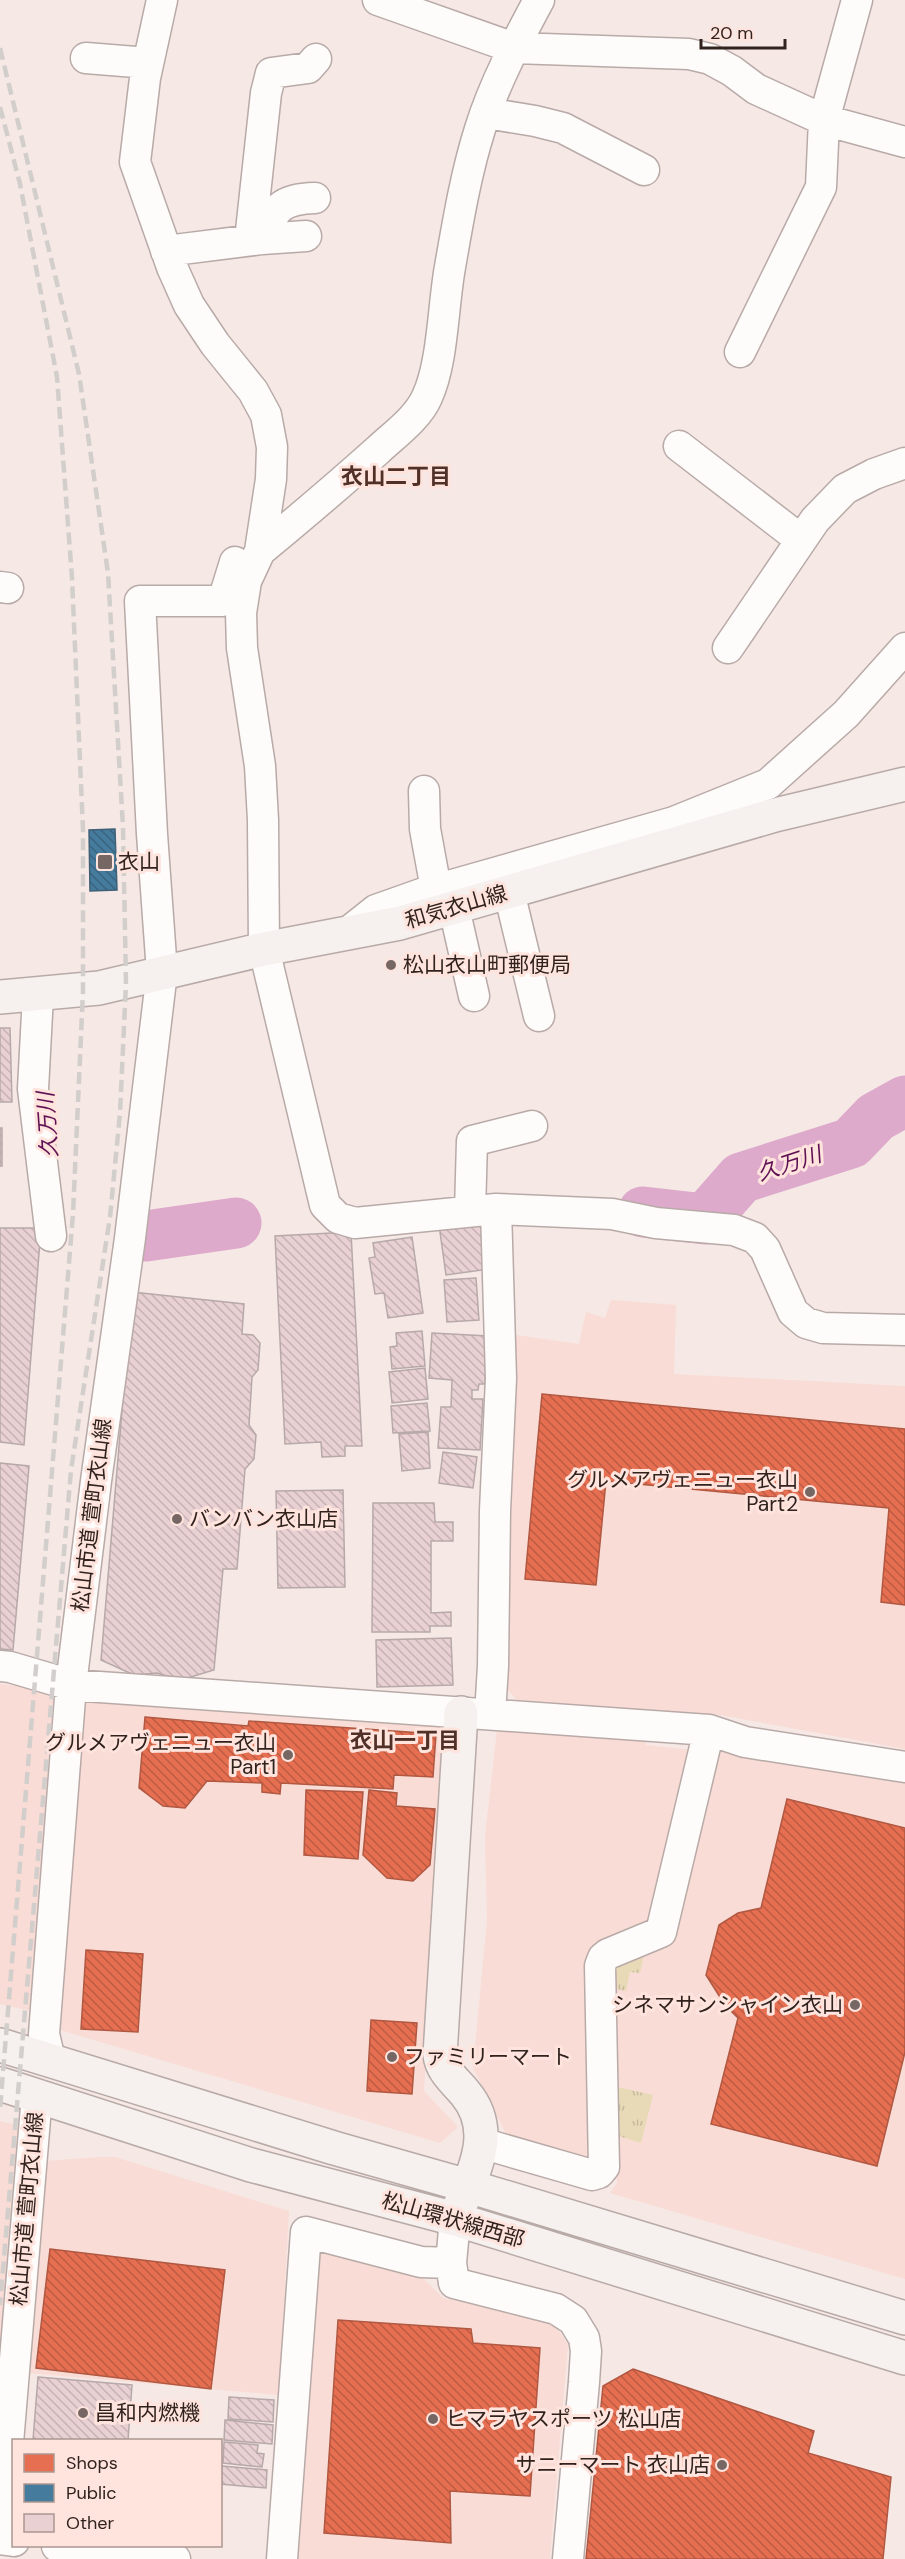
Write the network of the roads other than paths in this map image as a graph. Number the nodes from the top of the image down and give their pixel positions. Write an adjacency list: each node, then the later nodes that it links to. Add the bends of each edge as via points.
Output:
1 (162, 0): 8 (street)
2 (378, 0): 5 (street)
3 (538, 0): 5 (street)
4 (857, 0): 10 (street)
5 (513, 48): 9 (street); 10 (street, via 689,54 710,59 756,89)
6 (86, 58): 8 (street)
7 (316, 59): 15 (street, via 308,68 272,73 266,93)
8 (148, 63): 16 (street, via 135,162)
9 (486, 113): 12 (street, via 563,128); 21 (street, via 465,190 436,365 427,397 412,418 386,442)
10 (824, 120): 11 (street); 17 (street, via 821,187)
11 (905, 142)
12 (644, 170)
13 (315, 198): 15 (street, via 293,198 279,207)
14 (306, 236): 15 (street)
15 (256, 240): 16 (street)
16 (166, 251): 21 (street, via 189,305 253,391 266,415 272,447 271,479)
17 (740, 352)
18 (679, 446): 20 (street)
19 (905, 463): 20 (street, via 845,489)
20 (801, 540): 22 (street)
21 (260, 551): 28 (street, via 246,581 241,613 242,648 260,777); 29 (street, 松山市道 萱町衣山線, via 241,544 223,601 140,601)
22 (728, 648)
23 (905, 648): 27 (street, via 846,714 768,783 674,822)
24 (905, 784): 26 (street, 和気衣山線, via 775,815)
25 (424, 791): 27 (street, via 425,829)
26 (509, 892): 27 (street, 和気衣山線); 33 (street)
27 (445, 898): 28 (street, 和気衣山線, via 400,923); 31 (street)
28 (264, 948): 29 (street, 和気衣山線); 35 (street, via 320,1193 328,1210 355,1223)
29 (162, 972): 30 (street, 和気衣山線, via 126,983); 39 (street, 松山市道 萱町衣山線)
30 (38, 995): 32 (street, 和気衣山線); 36 (street, via 33,1089)
31 (474, 996)
32 (0, 997)
33 (539, 1016)
34 (532, 1126): 35 (street, via 472,1141)
35 (483, 1210): 37 (street, via 612,1214 742,1232 765,1249 793,1312 806,1323 823,1328); 40 (street, via 501,1378)
36 (51, 1236)
37 (905, 1330)
38 (0, 1666): 39 (street)
39 (71, 1686): 40 (street); 44 (street, 松山市道 萱町衣山線, via 44,2034)
40 (476, 1714): 41 (street); 47 (street, via 440,2055 443,2067 475,2109)
41 (709, 1730): 42 (street, via 745,1742); 47 (street, via 661,1932 608,1954 600,1966 604,2167 592,2175)
42 (905, 1767)
43 (0, 2045): 44 (street, 松山環状線西部)
44 (50, 2060): 48 (street, 松山環状線西部)
45 (0, 2084): 46 (street, 松山環状線西部)
46 (37, 2095): 49 (street, 松山環状線西部, via 251,2165); 53 (street, 松山市道 萱町衣山線)
47 (482, 2144): 48 (street)
48 (468, 2186): 49 (street); 51 (street, 松山環状線西部)
49 (455, 2219): 50 (street); 52 (street, 松山環状線西部)
50 (451, 2263): 56 (street, via 421,2262 306,2232); 57 (street, via 454,2283 556,2309 573,2320 584,2338)
51 (905, 2318)
52 (905, 2358)
53 (0, 2539)
54 (66, 2547): 55 (street)
55 (175, 2559)
56 (282, 2559)
57 (568, 2559)

